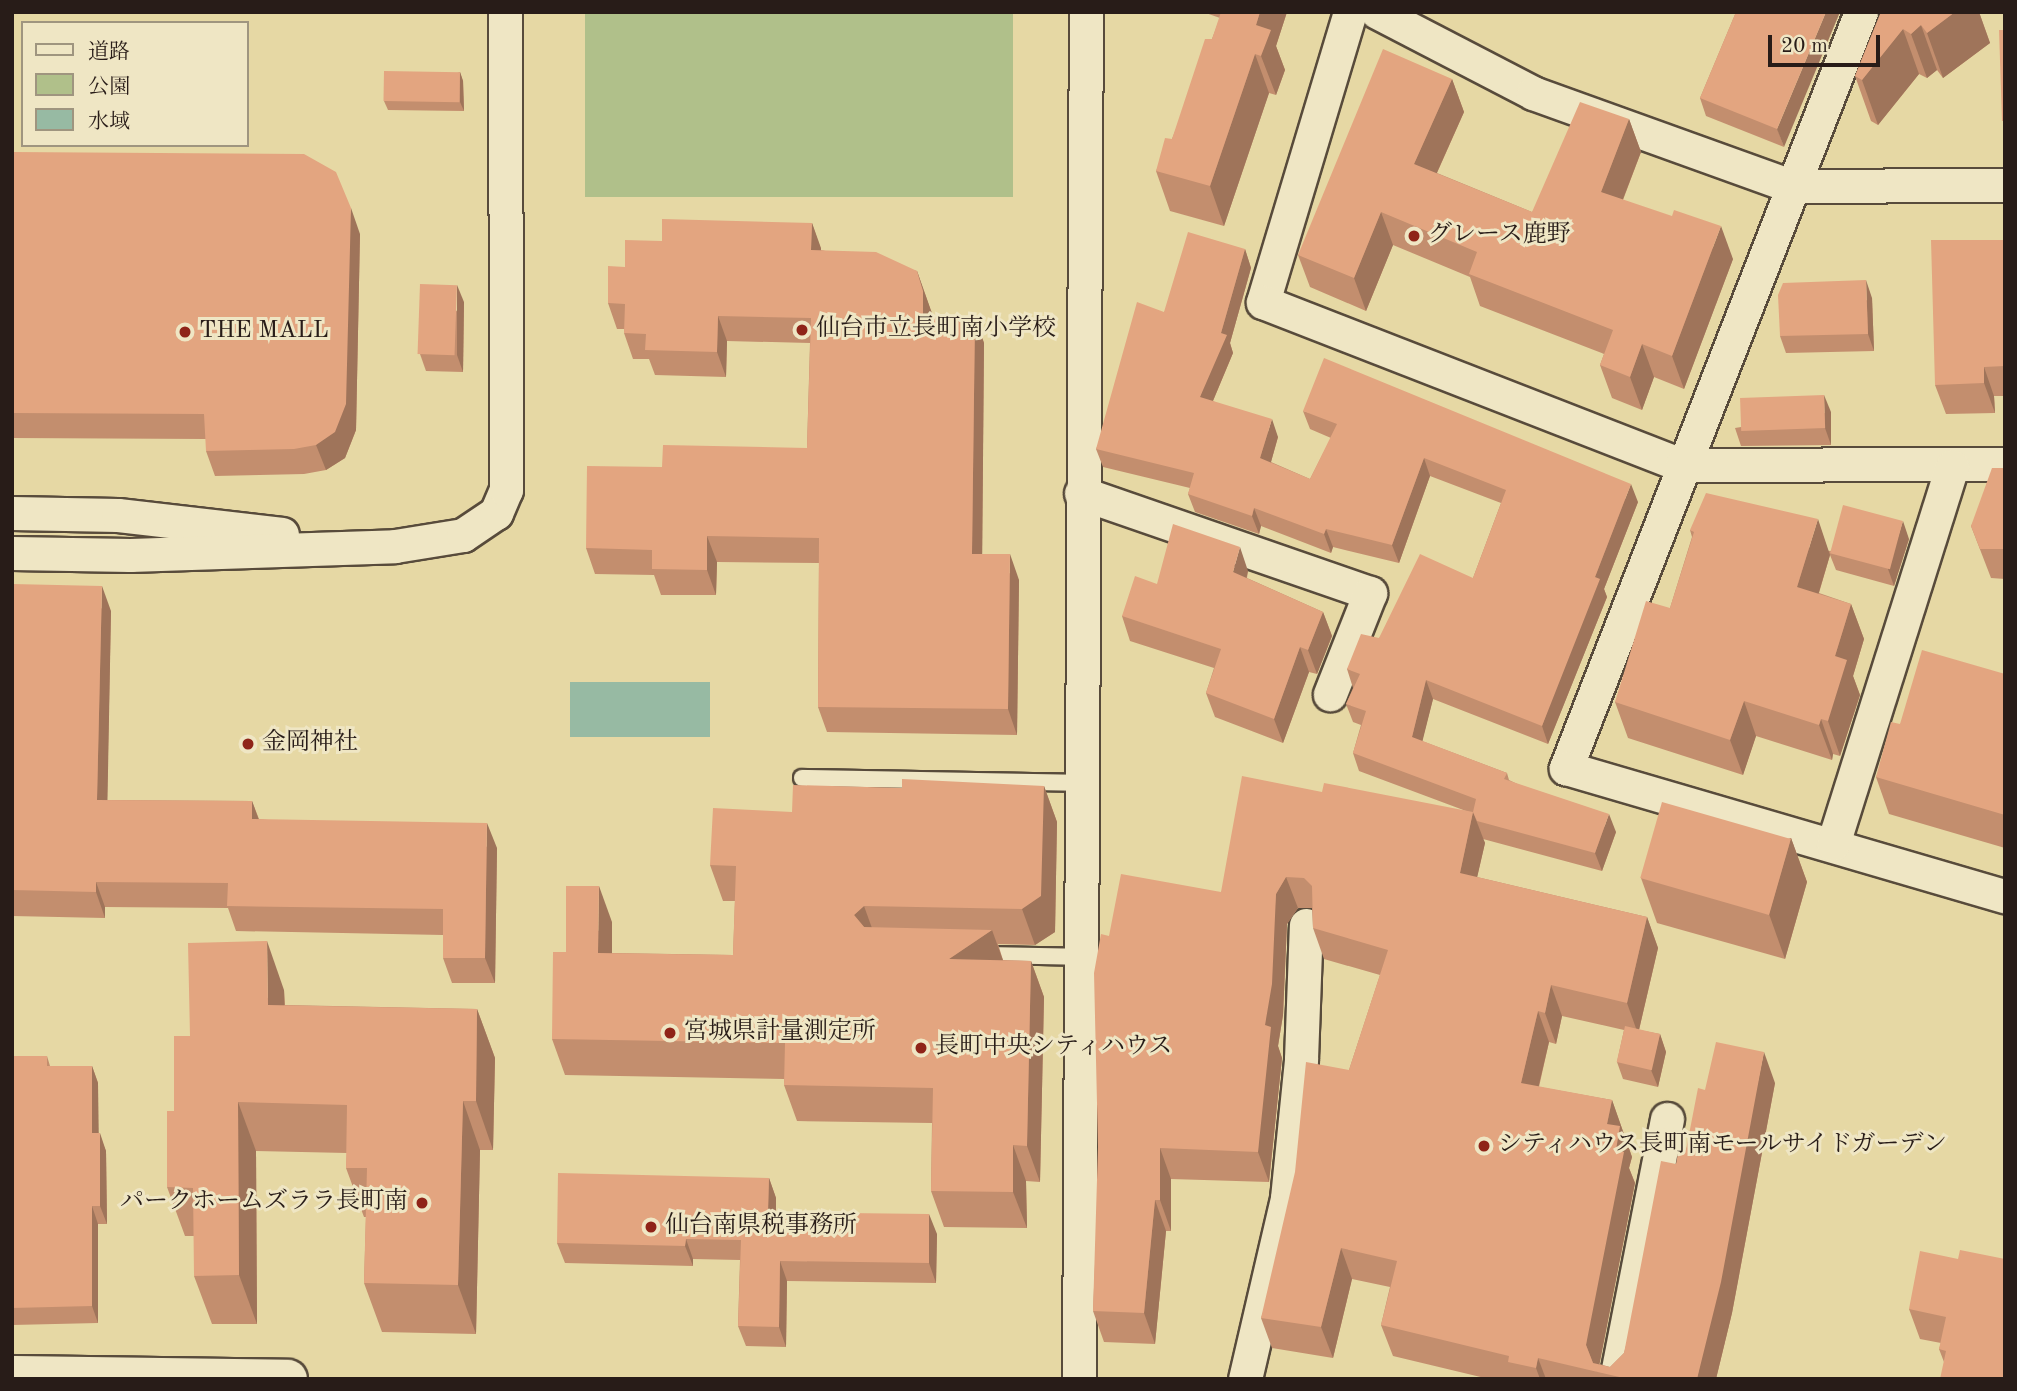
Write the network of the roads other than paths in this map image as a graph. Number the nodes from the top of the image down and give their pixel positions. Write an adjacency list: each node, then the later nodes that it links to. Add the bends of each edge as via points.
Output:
1 (505, 12): 13 (street, via 506,490 496,513 483,526 463,535)
2 (1086, 12): 11 (street)
3 (1350, 12): 9 (street, via 1263,302)
4 (1377, 12): 7 (street, via 1533,93)
5 (1861, 12): 7 (street)
6 (2005, 185): 7 (street)
7 (1791, 186): 9 (street)
8 (2005, 464): 10 (street)
9 (1682, 465): 10 (street); 18 (street, via 1566,768)
10 (1952, 466): 18 (street)
11 (1081, 493): 15 (street, via 1370,593); 17 (street)
12 (12, 513): 13 (street, via 118,515)
13 (395, 546): 14 (street, via 130,555)
14 (12, 553)
15 (1330, 694)
16 (802, 778): 17 (lane)
17 (1081, 783): 22 (street)
18 (1833, 844): 19 (street)
19 (2005, 896)
20 (1306, 925): 28 (street, via 1301,1059 1287,1198)
21 (960, 954): 22 (lane)
22 (1083, 957): 27 (street)
23 (1667, 1119): 29 (street)
24 (12, 1376): 25 (street)
25 (211, 1378): 26 (street)
26 (288, 1379)
27 (1079, 1379)
28 (1245, 1379)
29 (1616, 1379)

